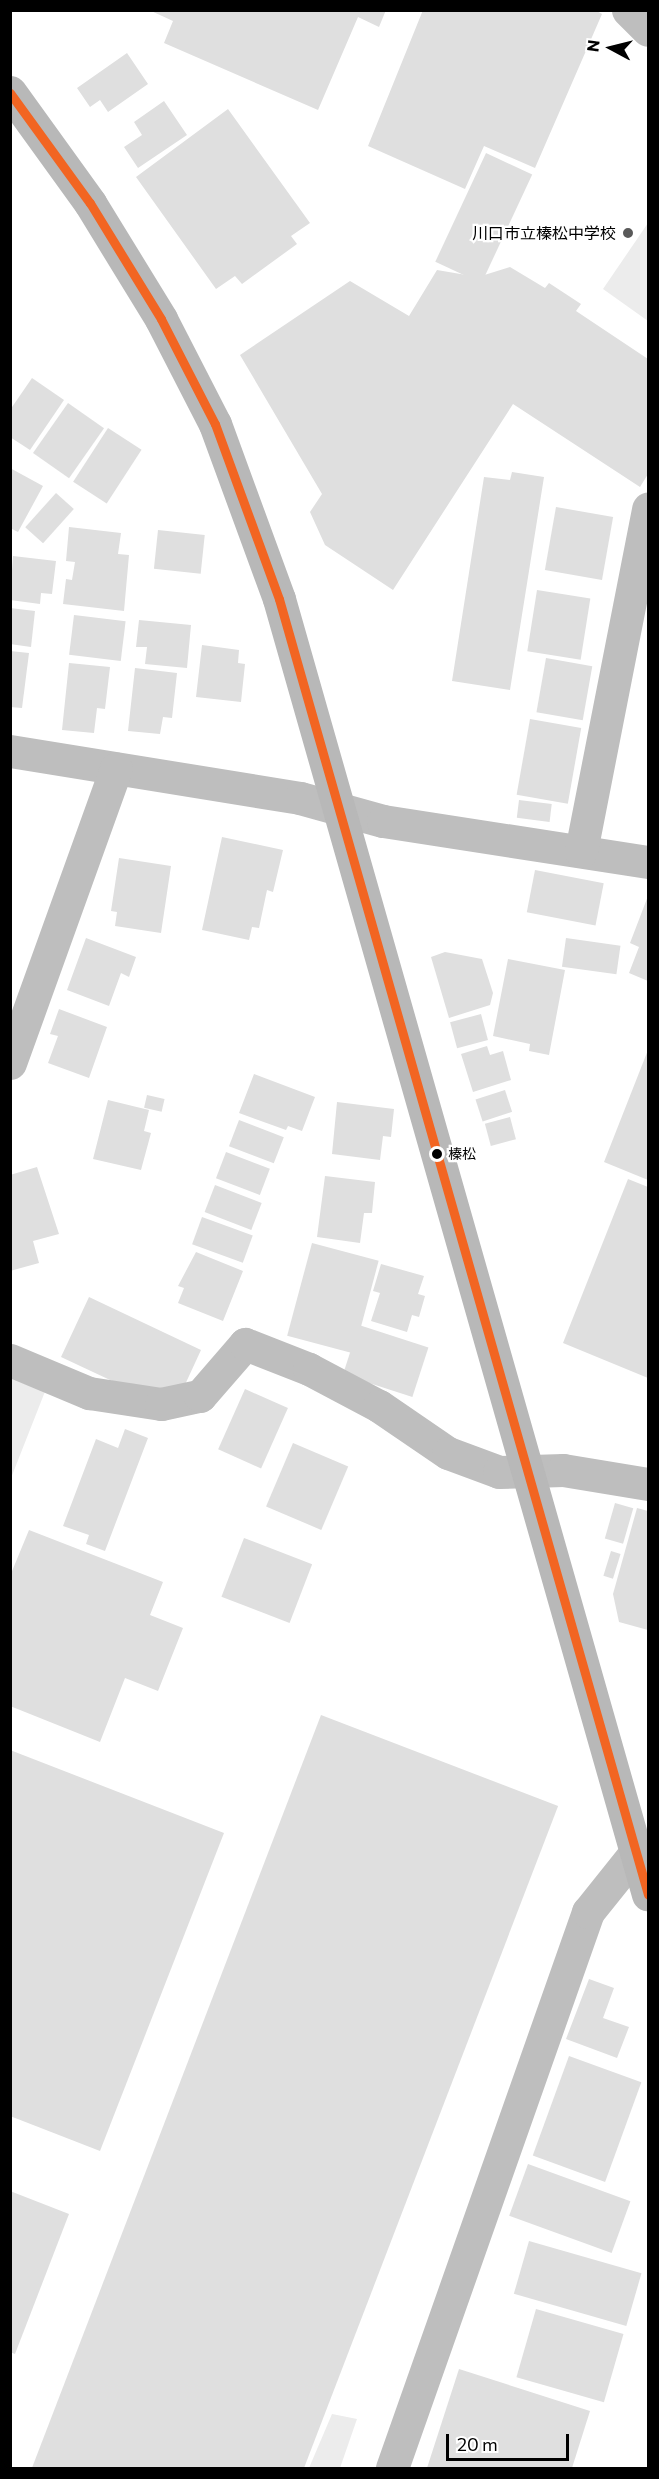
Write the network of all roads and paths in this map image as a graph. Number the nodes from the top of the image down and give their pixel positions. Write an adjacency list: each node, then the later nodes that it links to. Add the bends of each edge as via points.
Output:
1 (628, 10): 2 (street)
2 (648, 30)
3 (10, 92): 7 (street, via 90,203 156,309 215,424 279,599)
4 (648, 509): 8 (street)
5 (10, 751): 6 (street)
6 (116, 768): 7 (street, via 300,798); 10 (street)
7 (341, 812): 8 (street); 12 (street)
8 (580, 851): 9 (street)
9 (648, 862)
10 (10, 1064)
11 (10, 1360): 12 (street, via 89,1393 160,1404 200,1395 245,1344 309,1369 380,1406 448,1453 499,1472)
12 (528, 1472): 13 (street, via 563,1470); 14 (street)
13 (648, 1484)
14 (636, 1852): 15 (street); 16 (street, via 588,1912)
15 (648, 1894)
16 (392, 2469)

